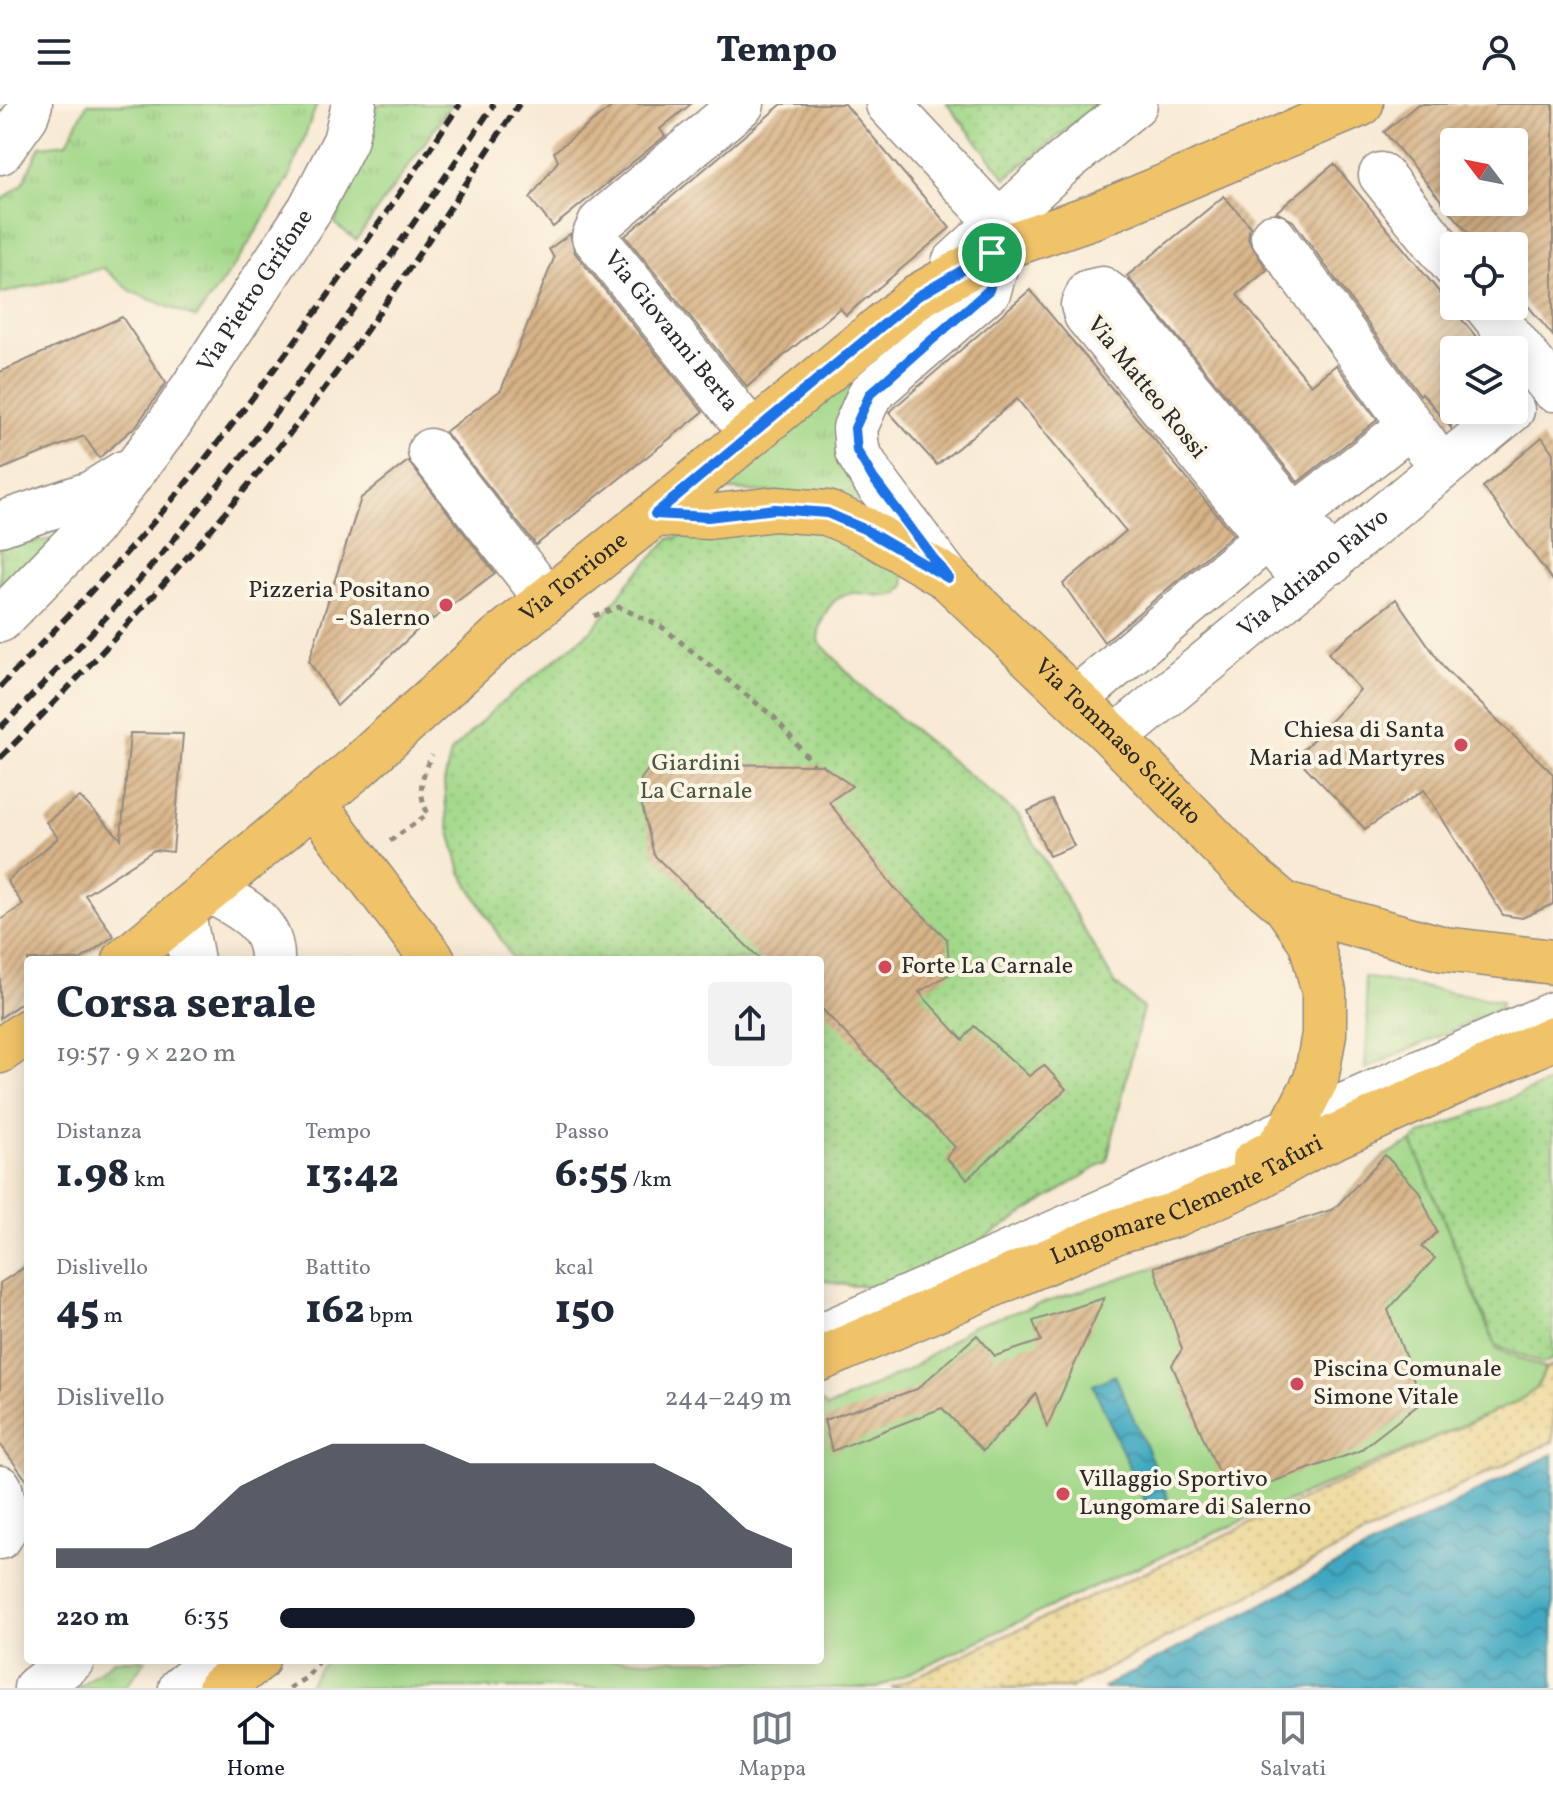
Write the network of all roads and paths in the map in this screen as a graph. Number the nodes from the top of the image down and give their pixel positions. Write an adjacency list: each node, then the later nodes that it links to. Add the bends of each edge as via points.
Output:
1 (30, 104): 7 (street)
2 (354, 104): 17 (street, Via Pietro Grifone, via 345,141 310,209)
3 (742, 104): 15 (street, Via Giovanni Berta, via 601,222 594,237)
4 (888, 104): 10 (street)
5 (1135, 104): 10 (street, via 1063,163)
6 (1360, 105): 10 (main road, Via Torrione, via 1097,215)
7 (0, 152)
8 (1381, 175): 11 (street)
9 (1273, 236): 14 (street)
10 (995, 238): 15 (main road, Via Torrione); 23 (street, Via Tommaso Scillato, via 989,290 870,394 855,428 857,451 873,478)
11 (1440, 249)
12 (1494, 320): 13 (street)
13 (1536, 393): 18 (street, Via Adriano Falvo)
14 (1410, 426): 18 (street); 21 (street)
15 (751, 432): 19 (main road, Via Torrione)
16 (430, 451): 24 (street)
17 (137, 466): 20 (street, via 92,493); 26 (street, Via Pietro Grifone, via 91,527)
18 (1444, 468): 22 (street, Via Adriano Falvo)
19 (655, 514): 23 (main road, Via Tommaso Scillato, via 708,517 775,509 827,513); 24 (main road, Via Torrione)
20 (0, 524)
21 (1281, 527): 21 (street, Via Matteo Rossi, via 1114,298 1102,289 1089,292 1083,305 1086,315); 22 (street, Via Matteo Rossi); 27 (street)
22 (1319, 572): 28 (street, Via Adriano Falvo)
23 (948, 578): 27 (main road, Via Tommaso Scillato)
24 (547, 599): 31 (main road, Via Torrione)
25 (587, 619): 30 (path, via 619,607 662,627 775,718)
26 (0, 620)
27 (1076, 699): 28 (main road, Via Tommaso Scillato)
28 (1115, 738): 34 (main road, Via Tommaso Scillato)
29 (440, 746): 32 (path, via 421,777 419,796 428,814)
30 (814, 765)
31 (313, 802): 32 (main road); 33 (main road, Via Torrione)
32 (360, 862): 38 (main road)
33 (197, 903): 35 (main road, Via Torrione); 36 (street); 37 (street, via 254,916 267,932)
34 (1285, 905): 39 (main road, Via Tommaso Scillato, via 1444,949); 44 (main road, Via Tommaso Scillato, via 1311,942 1325,1017 1316,1080)
35 (130, 956)
36 (192, 956)
37 (271, 956)
38 (430, 956)
39 (1553, 962)
40 (1553, 1014): 44 (street, Lungomare Clemente Tafuri)
41 (24, 1034): 43 (main road)
42 (1553, 1038): 45 (main road, Lungomare Clemente Tafuri, via 1312,1147 1216,1197)
43 (0, 1051)
44 (1291, 1129): 45 (main road, Via Tommaso Scillato, via 1276,1150 1170,1199); 46 (street, Lungomare Clemente Tafuri)
45 (1120, 1230): 46 (main road, Lungomare Clemente Tafuri)
46 (826, 1345)
47 (0, 1488): 48 (street, via 8,1522)
48 (0, 1537)
49 (67, 1664): 54 (street)
50 (165, 1664): 55 (street)
51 (212, 1664): 56 (street)
52 (252, 1664): 57 (main road)
53 (317, 1664): 58 (path)
54 (36, 1688)
55 (150, 1688)
56 (181, 1688)
57 (220, 1688)
58 (289, 1688)

